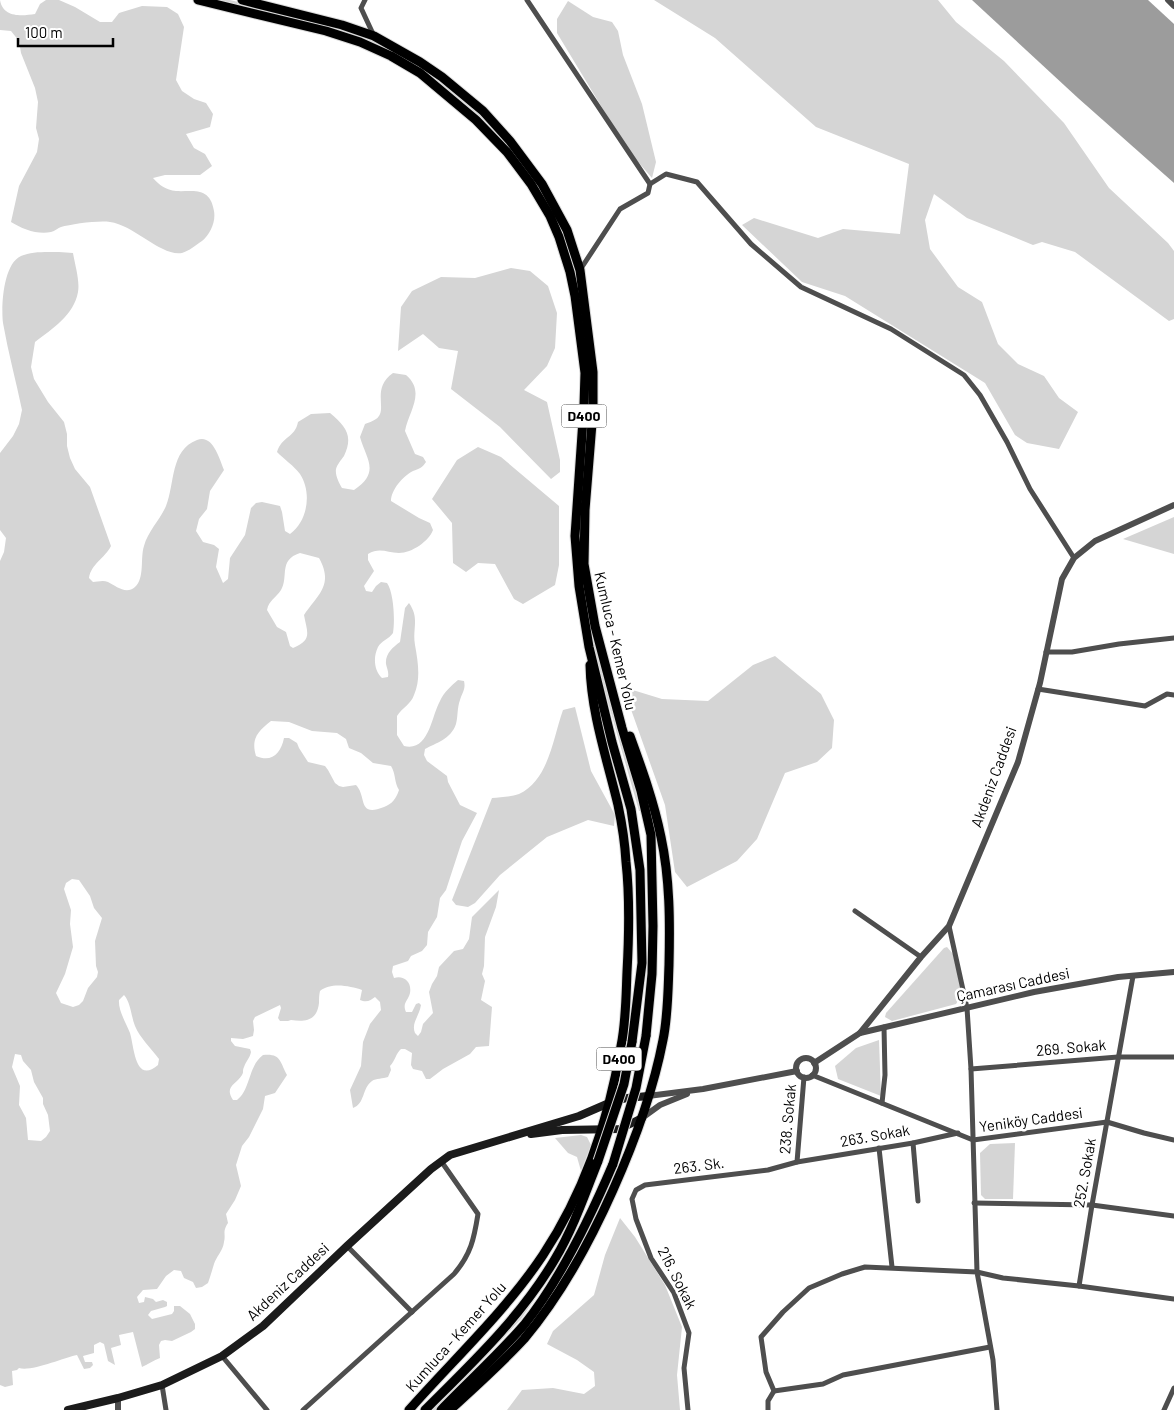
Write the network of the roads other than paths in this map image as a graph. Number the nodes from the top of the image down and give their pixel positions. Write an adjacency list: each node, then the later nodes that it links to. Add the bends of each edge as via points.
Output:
1 (198, 0): 13 (highway, Kumluca - Kemer Yolu / D400, via 326,31 391,56 420,73 476,120 531,184 550,216 565,254 581,337 585,373 575,536)
2 (242, 0): 7 (highway, Kumluca - Kemer Yolu / D400)
3 (365, 0): 7 (street, via 361,8)
4 (527, 0): 8 (street)
5 (1168, 0): 6 (street)
6 (1174, 6)
7 (374, 36): 9 (highway, Kumluca - Kemer Yolu / D400, via 442,77 483,111 506,136 542,184 566,230)
8 (650, 184): 9 (street, via 648,194 620,209); 11 (street, via 666,174 697,182 751,244 801,287 891,328 964,375 980,395 1030,489)
9 (580, 270): 15 (highway, Kumluca - Kemer Yolu / D400, via 593,382 584,564)
10 (1174, 505): 11 (street, Akdeniz Caddesi, via 1095,541)
11 (1074, 558): 14 (street, Akdeniz Caddesi, via 1062,579)
12 (1174, 638): 14 (street, via 1072,652)
13 (589, 647): 35 (highway, Kumluca - Kemer Yolu / D400, via 590,686 623,828 627,864 629,937 625,1011 622,1044); 71 (highway, Kumluca - Kemer Yolu / D400, bridge, via 631,810 640,870 642,963 624,1084 598,1162 555,1259 517,1314)
14 (1046, 652): 16 (street, Akdeniz Caddesi)
15 (610, 684): 34 (highway, via 652,802 661,838 670,909 663,1039); 72 (highway, Kumluca - Kemer Yolu / D400, bridge, via 651,835 652,983 636,1088 613,1164 595,1206 556,1278 523,1326)
16 (1038, 689): 17 (street, via 1145,706 1167,694); 19 (street, Akdeniz Caddesi, via 1018,762)
17 (1174, 695)
18 (855, 911): 20 (street)
19 (949, 926): 20 (street, Akdeniz Caddesi); 23 (street)
20 (921, 957): 25 (street, Akdeniz Caddesi)
21 (1174, 972): 22 (street, Çamarası Caddesi)
22 (1133, 976): 23 (street, Çamarası Caddesi, via 1034,992); 26 (street, 252. Sokak)
23 (967, 1008): 24 (street, Çamarası Caddesi); 29 (street)
24 (884, 1027): 25 (street, Çamarası Caddesi); 36 (street)
25 (860, 1033): 28 (street, Akdeniz Caddesi)
26 (1118, 1057): 27 (street, 269. Sokak); 29 (street, 269. Sokak); 38 (street, 252. Sokak)
27 (1174, 1057)
28 (814, 1062): 30 (street, via 802,1059 796,1066); 31 (street, via 816,1067)
29 (971, 1069): 42 (street)
30 (797, 1071): 32 (street); 33 (street, Akdeniz Caddesi)
31 (812, 1076): 32 (street); 36 (street, Yeniköy Caddesi)
32 (804, 1077): 47 (street, 238. Sokak)
33 (703, 1089): 34 (street, Akdeniz Caddesi); 37 (street, Akdeniz Caddesi, via 660,1105)
34 (648, 1096): 35 (main road, Akdeniz Caddesi); 37 (highway)
35 (609, 1103): 39 (highway, Kumluca - Kemer Yolu / D400); 41 (main road, Akdeniz Caddesi, via 579,1116)
36 (882, 1103): 40 (street, Yeniköy Caddesi)
37 (642, 1118): 39 (main road, Akdeniz Caddesi, via 620,1129); 73 (highway, via 594,1234 560,1291 524,1339)
38 (1107, 1122): 42 (street, Yeniköy Caddesi); 43 (street, Yeniköy Caddesi); 50 (street, 252. Sokak)
39 (601, 1130): 41 (main road, Akdeniz Caddesi, via 562,1130); 70 (highway, Kumluca - Kemer Yolu / D400, via 573,1200 543,1255 476,1340)
40 (958, 1133): 42 (street, Yeniköy Caddesi); 44 (street, 263. Sokak)
41 (505, 1137): 46 (main road, Akdeniz Caddesi, via 450,1154)
42 (973, 1140): 49 (street)
43 (1174, 1140)
44 (913, 1143): 45 (street, 263. Sokak); 48 (street)
45 (879, 1148): 47 (street, 263. Sokak); 54 (street)
46 (441, 1161): 53 (main road, Akdeniz Caddesi); 58 (street, via 478,1214 476,1228 465,1261)
47 (797, 1162): 52 (street, 263. Sk., via 768,1170 640,1187 632,1199)
48 (918, 1201)
49 (974, 1203): 50 (street); 55 (street)
50 (1092, 1205): 51 (street); 56 (street, 252. Sokak)
51 (1174, 1216)
52 (636, 1219): 74 (street, 216. Sokak, via 650,1258 670,1286 687,1326 689,1334 684,1368)
53 (347, 1246): 58 (street); 60 (main road, Akdeniz Caddesi, via 263,1326)
54 (892, 1267): 55 (street); 63 (street, via 865,1267 842,1274 810,1288 783,1312 761,1337 766,1372)
55 (977, 1272): 56 (street); 59 (street)
56 (1079, 1286): 57 (street)
57 (1174, 1299)
58 (412, 1312): 69 (street)
59 (990, 1347): 63 (street, via 843,1375 823,1384); 76 (street)
60 (222, 1356): 61 (main road, Akdeniz Caddesi); 68 (street)
61 (162, 1385): 64 (main road, Akdeniz Caddesi); 67 (street)
62 (1174, 1388): 77 (street)
63 (774, 1391): 75 (street)
64 (118, 1398): 65 (main road, Akdeniz Caddesi); 66 (street)
65 (68, 1410)
66 (118, 1410)
67 (166, 1410)
68 (267, 1410)
69 (303, 1410)
70 (409, 1410)
71 (425, 1410)
72 (441, 1410)
73 (450, 1410)
74 (688, 1410)
75 (768, 1410)
76 (997, 1410)
77 (1164, 1410)

